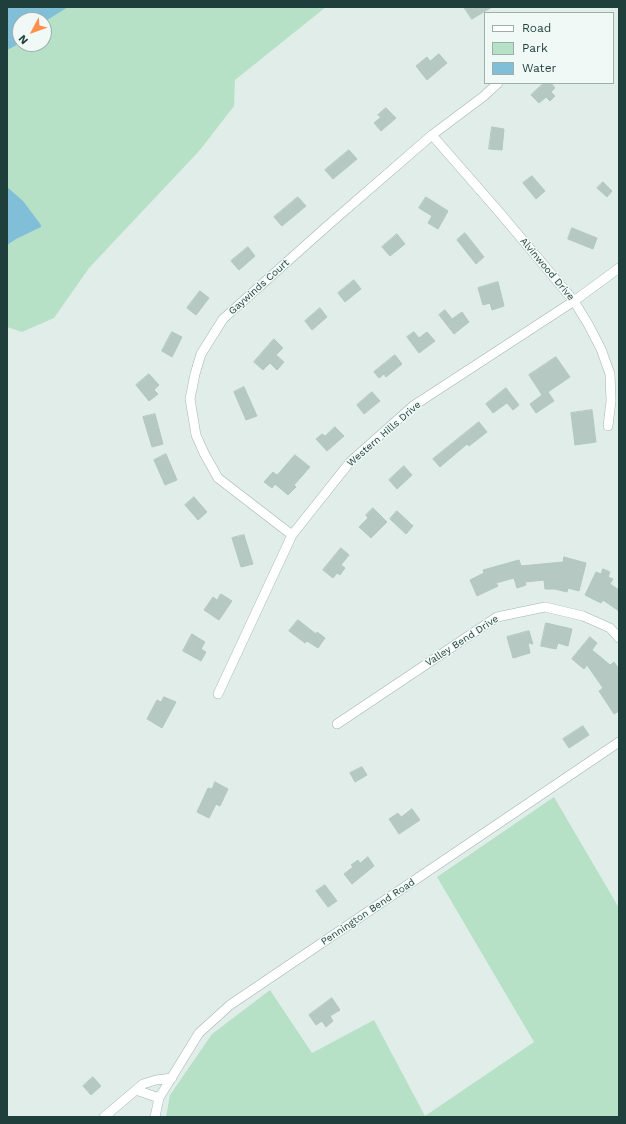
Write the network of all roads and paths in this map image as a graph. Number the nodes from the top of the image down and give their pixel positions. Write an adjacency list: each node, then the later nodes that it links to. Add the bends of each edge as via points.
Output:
1 (497, 84): 2 (street, Gaywinds Court)
2 (432, 135): 4 (street, Alvinwood Drive); 6 (street, Gaywinds Court, via 223,319 201,354 190,399 196,435 204,453 218,478)
3 (619, 268): 4 (street, Western Hills Drive)
4 (574, 301): 5 (street, Alvinwood Drive, via 601,349 610,374 611,401); 6 (street, Western Hills Drive, via 412,406 350,462)
5 (608, 426)
6 (292, 535): 8 (street, Western Hills Drive)
7 (619, 638): 9 (street, Valley Bend Drive, via 610,628 583,616 545,607 497,617)
8 (218, 694)
9 (337, 724)
10 (619, 742): 11 (street, Pennington Bend Road, via 230,1005 199,1033)
11 (172, 1078): 12 (street, via 143,1084); 13 (street, Pennington Bend Road)
12 (136, 1090): 13 (street); 14 (street)
13 (159, 1098): 15 (street, Pennington Bend Road)
14 (104, 1117)
15 (155, 1117)

